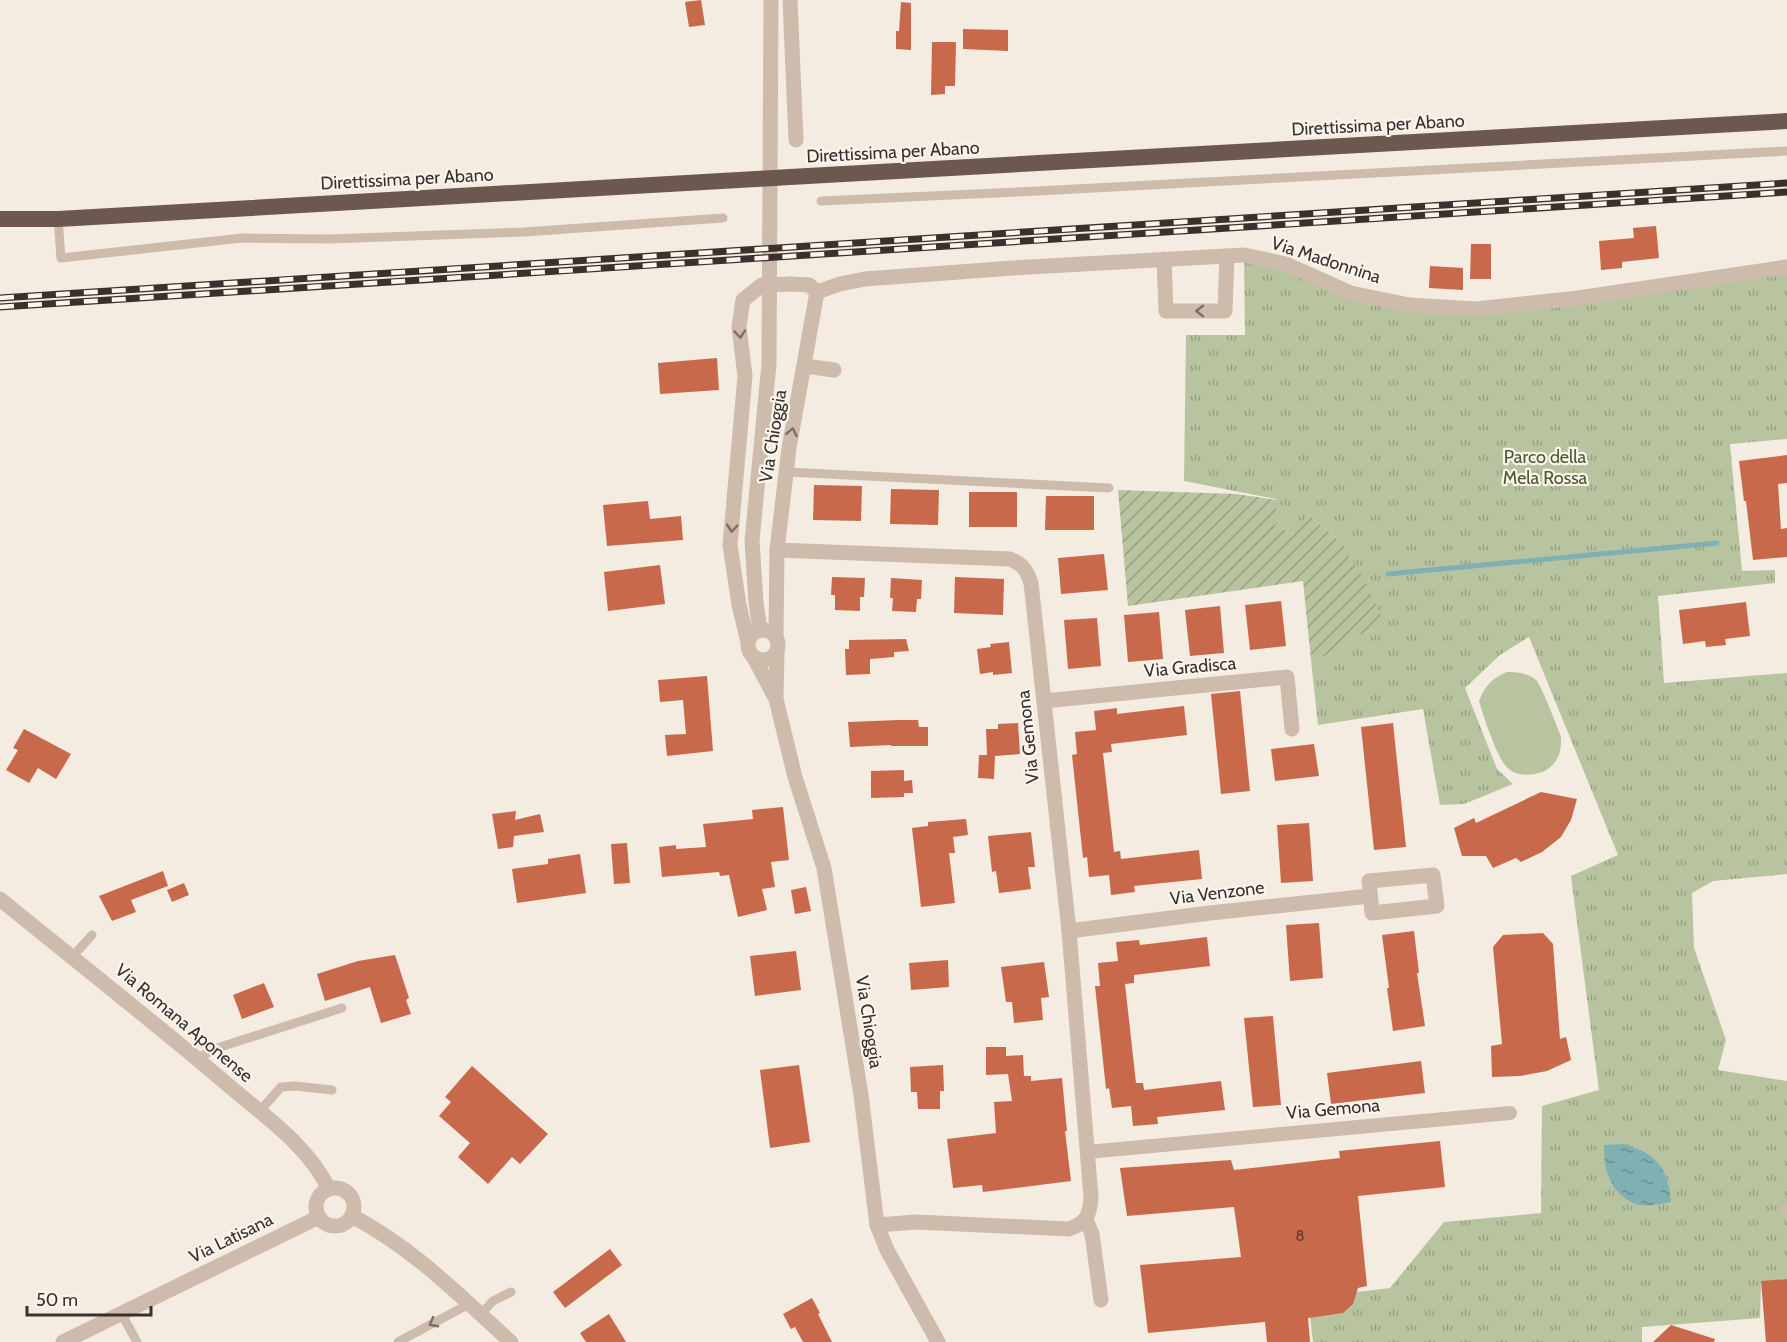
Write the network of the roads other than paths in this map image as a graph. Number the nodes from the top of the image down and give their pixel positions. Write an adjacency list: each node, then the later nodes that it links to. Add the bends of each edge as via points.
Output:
1 (771, 0): 19 (street, Via Chioggia, via 769,364 752,541)
2 (790, 0): 4 (street)
3 (1787, 120): 9 (highway, Direttissima per Abano, bridge)
4 (796, 140)
5 (1787, 151): 6 (lane)
6 (820, 201)
7 (723, 218): 9 (lane, via 524,232 242,238 61,258)
8 (0, 219): 9 (highway, Direttissima per Abano)
9 (58, 219)
10 (1227, 256): 11 (street, Via Madonnina); 11 (street, one-way to 11, via 1225,311 1166,311); 12 (street, Via Madonnina, via 1244,255 1286,264 1351,293 1409,305 1476,309)
11 (1164, 260): 13 (street, Via Madonnina, via 865,279)
12 (1787, 267)
13 (817, 292): 14 (street, Via Chioggia); 21 (street, Via Chioggia, one-way to 21, bridge, via 809,285 762,285 743,300 739,327 745,376 730,545)
14 (805, 366): 15 (street); 16 (street, Via Chioggia, one-way to 14)
15 (834, 369)
16 (786, 472): 17 (lane); 18 (street, Via Chioggia)
17 (1109, 488)
18 (777, 550): 20 (street, Via Chioggia); 24 (street, Via Gemona, via 1005,559 1020,563 1031,583)
19 (760, 630): 20 (street); 21 (street, via 752,634)
20 (776, 636): 22 (street, Via Chioggia)
21 (750, 649): 22 (street, via 766,660); 23 (street, Via Chioggia)
22 (777, 652): 23 (street, Via Chioggia)
23 (776, 699): 41 (street, Via Chioggia, via 795,777 824,868 861,1095)
24 (1044, 701): 25 (street, Via Gradisca, via 1287,677); 28 (street, Via Gemona)
25 (1292, 729)
26 (1370, 896): 26 (street, via 1369,881 1433,875 1437,906 1372,912); 28 (street, Via Venzone)
27 (0, 899): 30 (street, Via Romana Aponense)
28 (1069, 931): 36 (street, Via Gemona)
29 (92, 935): 30 (lane)
30 (72, 957): 32 (street, Via Romana Aponense)
31 (342, 1008): 32 (lane, via 213,1049)
32 (197, 1059): 34 (street, Via Romana Aponense)
33 (332, 1090): 34 (lane, via 281,1088)
34 (259, 1112): 37 (street, Via Romana Aponense, via 304,1150)
35 (1510, 1113): 36 (street, Via Gemona)
36 (1087, 1152): 40 (street, Via Gemona, via 1091,1197)
37 (329, 1189): 38 (street, via 344,1190 350,1195); 39 (street, via 318,1198)
38 (352, 1216): 39 (street, via 340,1226 326,1224); 44 (street, via 424,1263)
39 (319, 1217): 45 (street, Via Latisana)
40 (1086, 1220): 41 (street, via 1069,1229 916,1222); 43 (street, Via Gemona, via 1092,1234)
41 (877, 1225): 51 (street, Via Chioggia)
42 (511, 1292): 46 (lane)
43 (1101, 1300)
44 (469, 1304): 46 (street); 49 (lane, one-way to 49)
45 (121, 1313): 47 (street, Via Latisana); 48 (lane)
46 (480, 1315): 50 (street)
47 (63, 1342)
48 (137, 1342)
49 (398, 1342)
50 (511, 1342)
51 (938, 1342)

